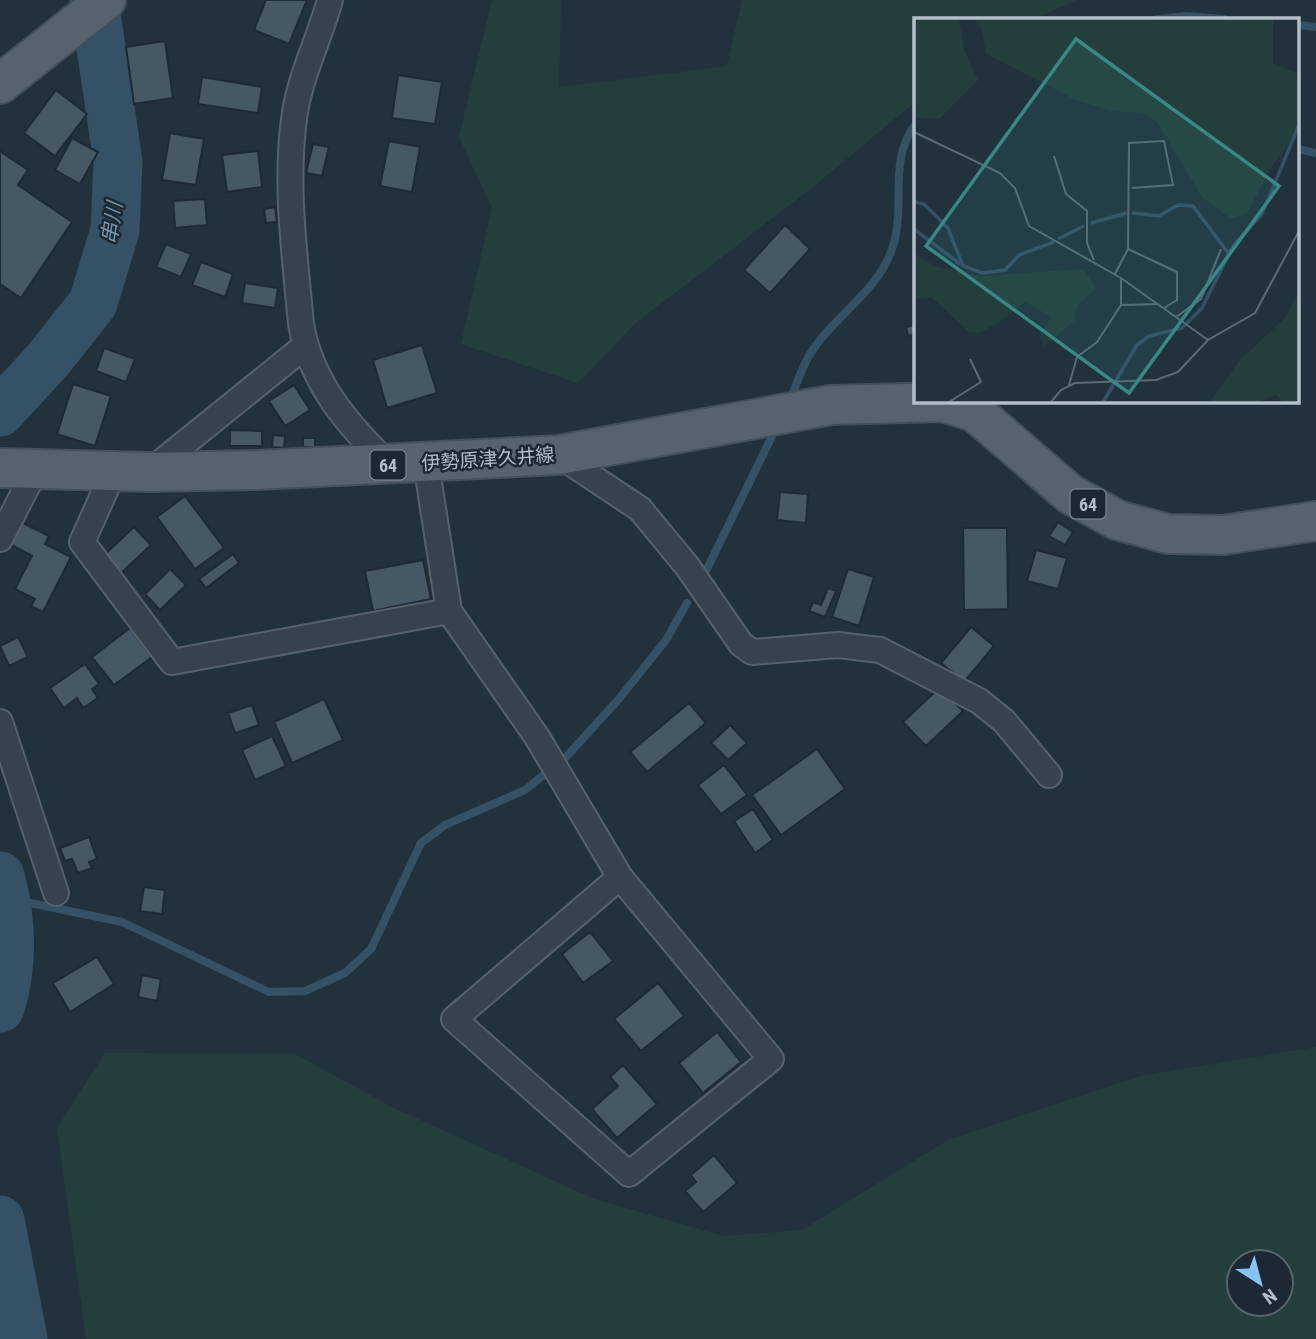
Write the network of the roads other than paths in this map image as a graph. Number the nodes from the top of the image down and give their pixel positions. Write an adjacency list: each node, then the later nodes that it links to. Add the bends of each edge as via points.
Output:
1 (106, 0): 3 (main road)
2 (330, 0): 4 (street, via 302,80 290,172)
3 (0, 84)
4 (305, 346): 8 (street, via 334,407); 10 (street)
5 (914, 402): 7 (main road, 伊勢原津久井線 / 64, via 831,405)
6 (945, 402): 11 (main road, 伊勢原津久井線 / 64, via 975,412 1070,494 1117,520 1168,534 1223,535)
7 (559, 454): 8 (main road, 伊勢原津久井線 / 64); 15 (street, via 640,509 741,644 752,652 838,645 880,650 979,701 1004,721)
8 (408, 464): 10 (main road, 伊勢原津久井線 / 64); 13 (street)
9 (18, 469): 10 (main road, 伊勢原津久井線 / 64); 12 (street)
10 (132, 472): 13 (street, via 82,542 172,662)
11 (1316, 521)
12 (0, 538)
13 (449, 611): 16 (street, via 537,737)
14 (0, 723): 17 (street)
15 (1049, 775)
16 (620, 877): 16 (street, via 771,1059 629,1174 454,1019)
17 (57, 893)

